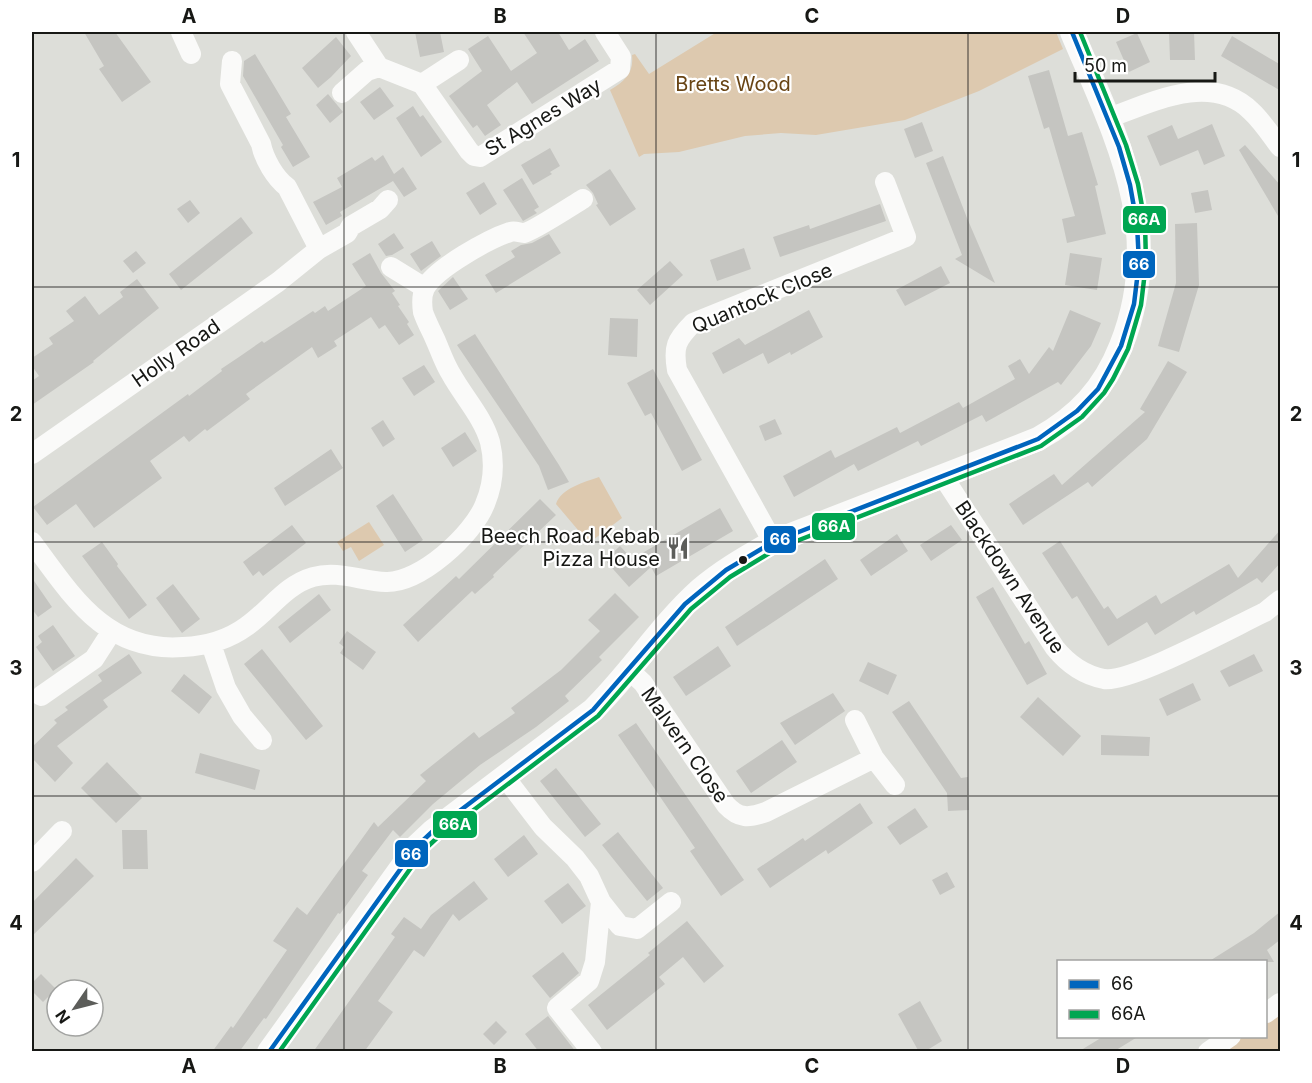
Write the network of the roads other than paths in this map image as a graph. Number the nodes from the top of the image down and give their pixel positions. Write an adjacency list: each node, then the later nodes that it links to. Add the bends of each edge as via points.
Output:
1 (181, 32): 5 (street)
2 (356, 32): 8 (street)
3 (604, 32): 9 (street, St Agnes Way, via 621,57 620,69 480,156 469,151)
4 (1073, 35): 11 (street)
5 (191, 54)
6 (459, 60): 9 (street)
7 (232, 61): 16 (street, via 230,84 262,151 279,181 287,187)
8 (379, 66): 9 (street); 10 (street)
9 (422, 84)
10 (342, 93)
11 (1109, 118): 12 (street, via 1176,94 1213,92 1250,110); 20 (street, via 1133,196 1141,256 1133,308 1118,354 1082,409 1056,429)
12 (1281, 147)
13 (885, 182): 22 (street, Quantock Close, via 906,237 693,323 680,336 674,353 677,370)
14 (584, 199): 18 (street, via 525,233 512,231 473,251 438,272)
15 (388, 200): 16 (street, Holly Road, via 347,233)
16 (319, 249): 19 (street, Holly Road, via 278,282)
17 (391, 267): 18 (street)
18 (425, 288): 25 (street, via 423,310 450,372 489,441 493,466 485,506 467,535 406,579 384,582 333,574 311,578 291,587 246,627)
19 (32, 454)
20 (942, 475): 22 (street); 23 (street, Blackdown Avenue, via 1055,648 1066,662 1085,674 1106,679 1132,675 1265,612)
21 (32, 542): 24 (street, via 78,602)
22 (772, 542): 26 (street, via 700,591)
23 (1281, 600)
24 (112, 631): 25 (street, via 136,642 169,648); 27 (street, via 94,659)
25 (211, 644): 29 (street, via 226,688)
26 (629, 670): 30 (street, Malvern Close, via 643,683 726,805 742,817 766,812); 31 (street, via 592,710)
27 (41, 696)
28 (855, 720): 30 (street)
29 (262, 740)
30 (874, 758): 32 (street)
31 (504, 776): 35 (street, via 543,827 589,876); 40 (street, via 417,846)
32 (895, 786)
33 (62, 831): 34 (street)
34 (32, 862)
35 (601, 902): 36 (street, via 620,926 637,929); 41 (street, via 595,962 589,981 557,1008)
36 (671, 902)
37 (1281, 1003): 38 (street)
38 (1267, 1012)
39 (1228, 1038): 42 (street)
40 (269, 1052)
41 (592, 1052)
42 (1208, 1052)

